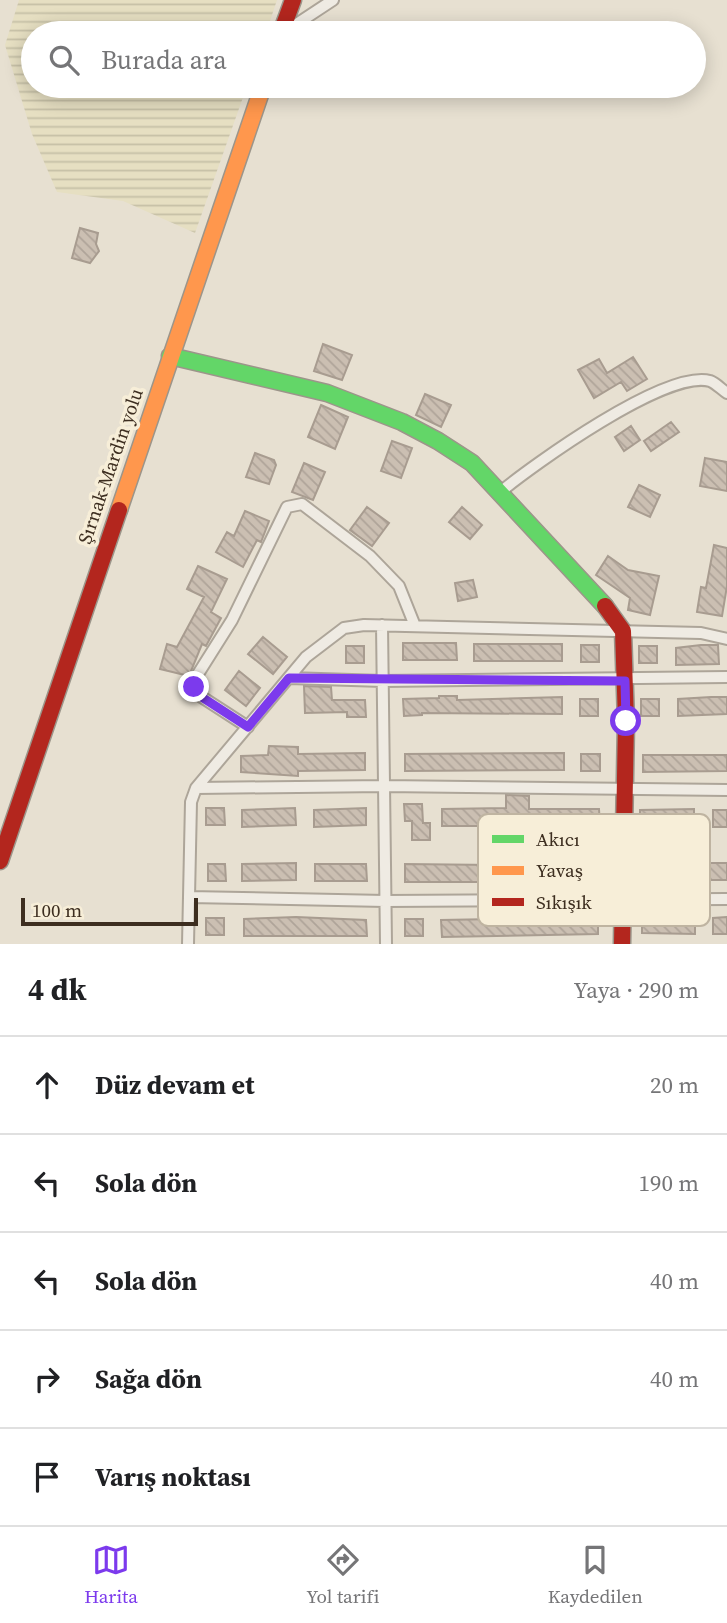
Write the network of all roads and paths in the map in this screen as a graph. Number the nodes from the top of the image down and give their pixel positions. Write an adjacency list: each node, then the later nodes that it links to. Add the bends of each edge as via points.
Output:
1 (293, 0): 3 (street)
2 (332, 0): 4 (street)
3 (286, 21)
4 (300, 21)
5 (259, 98): 6 (street, Şırnak-Mardin yolu)
6 (170, 356): 8 (street, via 273,377 378,411 443,442 472,463); 23 (street, Şırnak-Mardin yolu)
7 (727, 393): 8 (street, via 711,381 696,380 657,393 544,456)
8 (499, 493): 11 (street)
9 (382, 625): 10 (street); 14 (street, via 344,628 306,657); 15 (street)
10 (415, 626): 11 (street); 17 (street, via 399,586 370,556 302,504 287,507 194,687 197,694)
11 (623, 631): 12 (street, via 701,633); 16 (street)
12 (727, 639)
13 (727, 677): 16 (street)
14 (289, 678): 15 (street); 17 (street)
15 (383, 681): 16 (street); 18 (street)
16 (625, 681): 20 (street)
17 (248, 727): 19 (street)
18 (384, 786): 19 (street); 20 (street); 26 (street)
19 (196, 788): 24 (street, via 191,802)
20 (625, 790): 21 (street); 22 (street)
21 (727, 790)
22 (625, 814)
23 (0, 861)
24 (189, 897): 26 (street); 28 (street)
25 (478, 900): 26 (street)
26 (385, 901): 29 (street)
27 (622, 926): 30 (street)
28 (188, 944)
29 (386, 944)
30 (622, 944)

